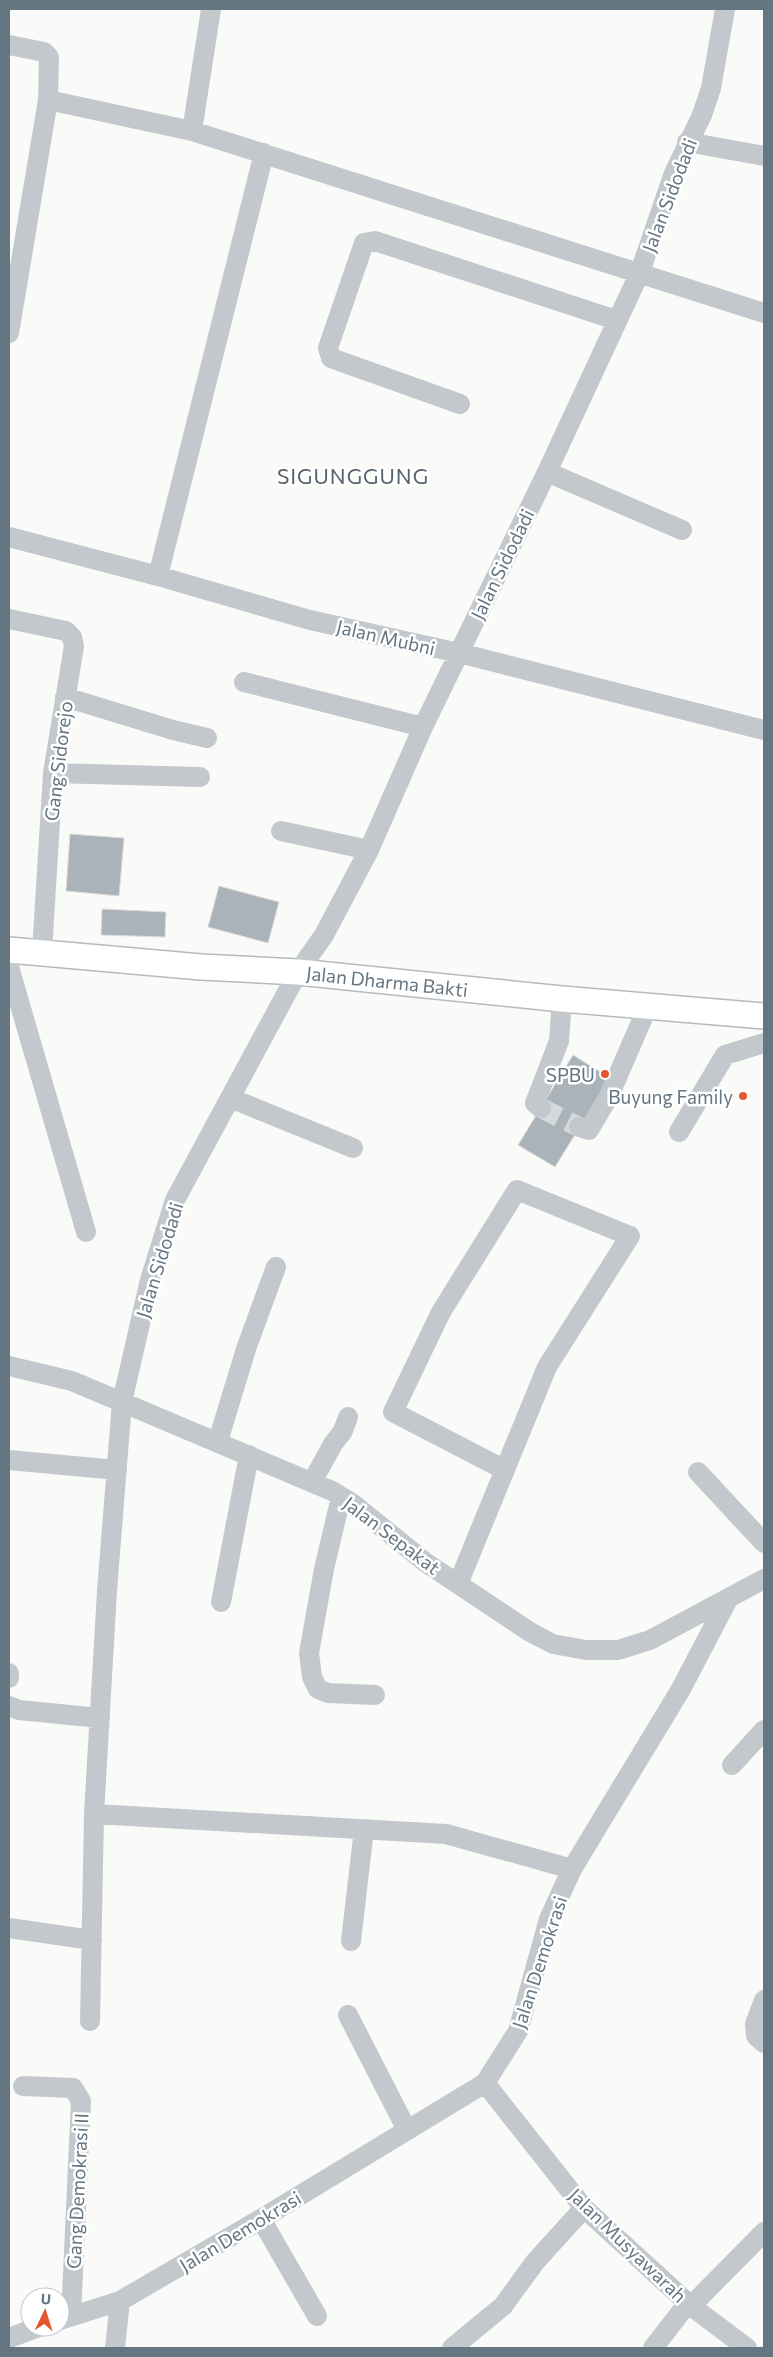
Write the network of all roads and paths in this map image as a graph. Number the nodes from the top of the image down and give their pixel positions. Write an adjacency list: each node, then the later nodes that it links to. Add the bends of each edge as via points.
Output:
1 (211, 9): 5 (street)
2 (725, 9): 6 (street, Jalan Sidodadi, via 711,88 702,115)
3 (9, 45): 4 (street, via 47,53)
4 (48, 100): 5 (street); 9 (street)
5 (192, 131): 7 (street)
6 (687, 142): 8 (street); 10 (street, Jalan Sidodadi, via 655,223)
7 (264, 153): 10 (street); 18 (street)
8 (764, 156)
9 (14, 256): 13 (street)
10 (640, 272): 11 (street); 12 (street, Jalan Sidodadi)
11 (764, 313)
12 (616, 320): 14 (street, via 375,241 364,243 328,348 331,358); 15 (street, Jalan Sidodadi)
13 (9, 332)
14 (460, 404)
15 (547, 472): 16 (street); 20 (street, Jalan Sidodadi)
16 (682, 530)
17 (9, 537): 18 (street, Jalan Mubni)
18 (158, 576): 20 (street, Jalan Mubni, via 310,620)
19 (9, 619): 22 (street, Gang Sidorejo, via 66,631 72,636 74,646)
20 (459, 653): 23 (street, Jalan Sidodadi); 24 (street, Jalan Mubni)
21 (244, 682): 23 (street)
22 (66, 697): 25 (street); 26 (street, Gang Sidorejo)
23 (423, 727): 29 (street, Jalan Sidodadi)
24 (764, 730)
25 (207, 738)
26 (53, 773): 27 (street); 31 (street, Gang Sidorejo)
27 (200, 777)
28 (281, 831): 29 (street)
29 (369, 850): 33 (street, Jalan Sidodadi, via 324,935)
30 (9, 950): 31 (main road, Jalan Dharma Bakti)
31 (42, 952): 33 (main road, Jalan Dharma Bakti, via 201,967)
32 (9, 967): 43 (street)
33 (298, 972): 34 (main road, Jalan Dharma Bakti); 38 (street, Jalan Sidodadi)
34 (562, 999): 35 (main road, Jalan Dharma Bakti); 39 (street, via 558,1041 535,1103)
35 (648, 1006): 36 (main road, Jalan Dharma Bakti); 40 (street, via 609,1096 589,1130)
36 (764, 1016)
37 (764, 1043): 41 (street, via 725,1055)
38 (230, 1098): 42 (street); 46 (street, Jalan Sidodadi, via 175,1200 150,1280)
39 (540, 1108)
40 (580, 1127)
41 (678, 1132)
42 (353, 1148)
43 (86, 1232)
44 (276, 1267): 48 (street)
45 (9, 1366): 46 (street, Jalan Sepakat, via 72,1382)
46 (122, 1402): 48 (street, Jalan Sepakat); 51 (street, Jalan Sidodadi)
47 (348, 1417): 54 (street)
48 (218, 1442): 49 (street, Jalan Sepakat)
49 (249, 1455): 54 (street, Jalan Sepakat); 60 (street)
50 (9, 1460): 51 (street)
51 (117, 1470): 65 (street, Jalan Sidodadi)
52 (505, 1470): 52 (street, via 393,1412 441,1312 517,1190 630,1236 547,1367); 58 (street)
53 (698, 1472): 56 (street)
54 (312, 1482): 55 (street, Jalan Sepakat)
55 (341, 1497): 58 (street, Jalan Sepakat); 63 (street, via 309,1653 312,1677 318,1689 328,1693)
56 (764, 1543)
57 (764, 1579): 59 (street, Jalan Sepakat)
58 (458, 1584): 59 (street, Jalan Sepakat, via 545,1640 586,1650 618,1650 650,1640)
59 (728, 1599): 70 (street, Jalan Demokrasi, via 680,1688)
60 (221, 1602)
61 (9, 1673): 62 (street)
62 (9, 1678)
63 (376, 1696)
64 (9, 1706): 65 (street, via 19,1710)
65 (100, 1718): 68 (street, Jalan Sidodadi)
66 (764, 1730): 67 (street)
67 (732, 1765)
68 (94, 1814): 69 (street); 72 (street, Jalan Sidodadi)
69 (364, 1829): 70 (street, via 446,1834); 73 (street)
70 (572, 1869): 78 (street, Jalan Demokrasi, via 549,1919 518,2031)
71 (9, 1928): 72 (street)
72 (92, 1940): 76 (street, Jalan Sidodadi)
73 (351, 1941)
74 (764, 2000): 77 (street, via 755,2024 756,2036)
75 (348, 2015): 80 (street)
76 (90, 2021)
77 (764, 2043)
78 (484, 2082): 80 (street, Jalan Demokrasi); 81 (street, Jalan Musyawarah)
79 (23, 2086): 84 (street, Gang Demokrasi II, via 73,2088 81,2101)
80 (407, 2130): 82 (street, Jalan Demokrasi)
81 (584, 2208): 86 (street, Jalan Musyawarah); 91 (street, via 535,2262 503,2306)
82 (262, 2220): 85 (street, Jalan Demokrasi); 87 (street)
83 (764, 2232): 86 (street)
84 (68, 2287)
85 (120, 2302): 88 (street, Jalan Demokrasi); 90 (street)
86 (690, 2305): 89 (street, Jalan Musyawarah); 92 (street)
87 (317, 2316)
88 (70, 2317)
89 (743, 2347)
90 (115, 2348)
91 (452, 2348)
92 (653, 2348)

